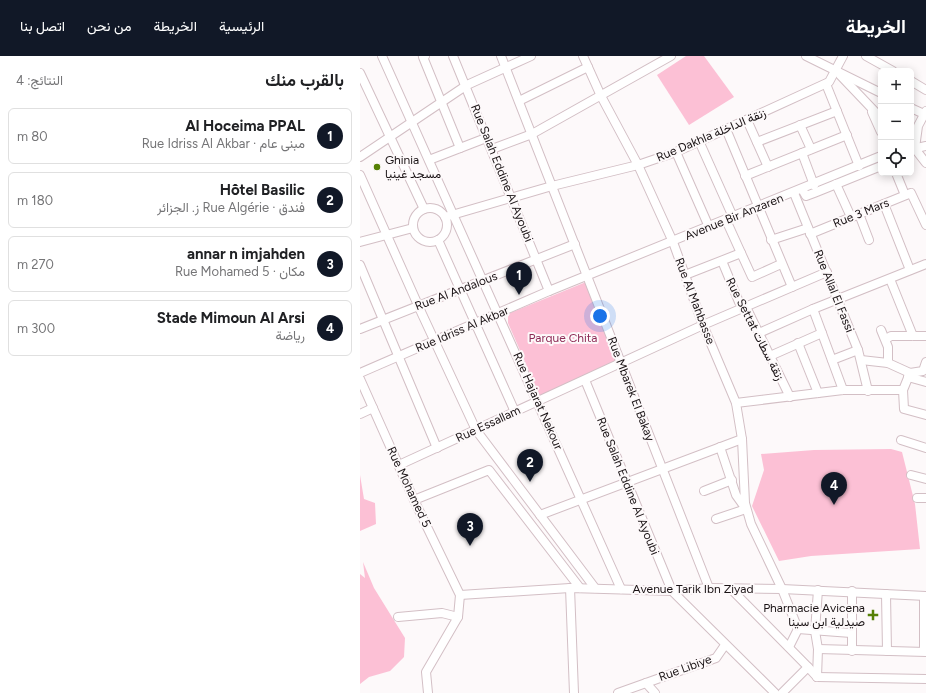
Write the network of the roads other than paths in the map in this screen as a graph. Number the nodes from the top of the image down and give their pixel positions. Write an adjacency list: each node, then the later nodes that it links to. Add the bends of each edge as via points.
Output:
1 (382, 56): 30 (street, Rue Hajarat Nekour)
2 (425, 56): 23 (street, via 423,57)
3 (453, 56): 18 (street, Rue Salah Eddine Al Ayoubi)
4 (501, 56): 12 (street, Rue Mbarek El Bakay)
5 (531, 56): 12 (street)
6 (584, 56): 11 (street, Rue Al Mahbasse)
7 (671, 56): 21 (street)
8 (806, 56): 14 (street)
9 (843, 56): 14 (street)
10 (866, 56): 13 (street)
11 (588, 67): 21 (street, Rue Al Mahbasse); 22 (street)
12 (505, 68): 18 (street); 22 (street, Rue Mbarek El Bakay)
13 (888, 68)
14 (835, 70): 17 (street); 20 (street); 24 (street)
15 (360, 73): 36 (street)
16 (914, 83): 19 (street)
17 (826, 84): 26 (street); 29 (street, Rue Dakhla زنقة الداخلة)
18 (466, 85): 23 (street); 37 (street, Rue Salah Eddine Al Ayoubi)
19 (926, 90)
20 (878, 92)
21 (601, 96): 34 (street); 53 (street, Rue Al Mahbasse)
22 (519, 101): 34 (street, Rue Mbarek El Bakay)
23 (440, 102): 30 (street); 43 (street)
24 (868, 104): 28 (street); 32 (street)
25 (914, 109): 27 (street)
26 (837, 111): 31 (street); 35 (street)
27 (925, 114): 38 (street)
28 (878, 115)
29 (747, 120): 33 (street, Rue Dakhla زنقة الداخلة); 40 (street)
30 (412, 121): 36 (street); 51 (street, Rue Hajarat Nekour)
31 (800, 125): 40 (street); 45 (street)
32 (878, 126)
33 (726, 129): 39 (street, Rue Dakhla زنقة الداخلة); 58 (street)
34 (532, 134): 44 (street); 62 (street, Rue Mbarek El Bakay)
35 (847, 135): 45 (street); 54 (street)
36 (390, 136): 49 (street); 69 (street)
37 (486, 138): 43 (street); 44 (street, Rue Salah Eddine Al Ayoubi)
38 (914, 140)
39 (699, 141): 47 (street, Rue Dakhla زنقة الداخلة); 74 (street)
40 (757, 142): 55 (street)
41 (926, 146): 42 (street)
42 (914, 147)
43 (460, 148): 51 (street)
44 (492, 149): 66 (street, Rue Salah Eddine Al Ayoubi)
45 (811, 149): 48 (street)
46 (914, 149): 52 (street)
47 (676, 152): 53 (street, Rue Dakhla زنقة الداخلة); 76 (street)
48 (802, 153): 55 (street); 61 (street)
49 (360, 157)
50 (878, 157): 54 (street, Avenue Bir Anzaren)
51 (429, 160): 70 (street, Rue Hajarat Nekour)
52 (926, 163)
53 (638, 165): 62 (street, Rue Dakhla زنقة الداخلة); 84 (street, Rue Al Mahbasse)
54 (859, 166): 61 (street, Avenue Bir Anzaren)
55 (768, 167): 58 (street)
56 (878, 167): 60 (street)
57 (360, 175): 79 (street)
58 (745, 176): 68 (street)
59 (898, 176): 65 (street)
60 (836, 184): 63 (street, via 806,196); 73 (street)
61 (814, 185): 63 (street, Avenue Bir Anzaren)
62 (552, 186): 66 (street, Rue Dakhla زنقة الداخلة); 85 (street, Rue Mbarek El Bakay)
63 (802, 189): 64 (street, Avenue Bir Anzaren)
64 (794, 193): 68 (street, Avenue Bir Anzaren); 78 (street, Rue Allal El Fassi)
65 (908, 194): 67 (street, Rue 3 Mars); 75 (street)
66 (512, 198): 70 (street, Rue Dakhla زنقة الداخلة); 87 (street, Rue Salah Eddine Al Ayoubi)
67 (884, 204): 71 (street, Rue 3 Mars); 92 (street)
68 (758, 207): 74 (street, Avenue Bir Anzaren); 81 (street)
69 (424, 209): 72 (street, via 436,209); 77 (street, via 415,215)
70 (454, 214): 72 (street, Rue Dakhla زنقة الداخلة); 97 (street, Rue Hajarat Nekour)
71 (859, 214): 73 (street, Rue 3 Mars); 82 (street)
72 (444, 217): 80 (street, via 447,222 446,231)
73 (851, 217): 78 (street, Rue 3 Mars)
74 (730, 219): 76 (street, Avenue Bir Anzaren); 86 (street)
75 (926, 225)
76 (709, 227): 84 (street, Avenue Bir Anzaren)
77 (413, 228): 79 (street); 80 (street, via 420,239)
78 (809, 231): 81 (street, Rue 3 Mars); 93 (street, Rue Allal El Fassi)
79 (387, 235): 83 (street); 102 (street)
80 (438, 240): 99 (street)
81 (771, 240): 89 (street)
82 (869, 240)
83 (360, 242)
84 (673, 242): 94 (street, Rue Al Mahbasse); 95 (street, Avenue Bir Anzaren)
85 (574, 244): 87 (street, Rue Al Andalous); 95 (street, Rue Mbarek El Bakay)
86 (741, 253): 88 (street); 89 (street, via 752,277)
87 (537, 259): 97 (street, Rue Al Andalous); 100 (street, Rue Salah Eddine Al Ayoubi)
88 (722, 261): 94 (street); 103 (street, Rue Settat زنقة سطات, via 739,302)
89 (781, 264): 98 (street)
90 (926, 264): 92 (street)
91 (360, 265): 106 (street)
92 (910, 270): 96 (street)
93 (826, 272): 98 (street, Rue Essallam); 101 (street, Rue Allal El Fassi)
94 (685, 275): 108 (street, Rue Al Mahbasse)
95 (587, 276): 100 (street, Rue Idriss Al Akbar); 124 (street, Rue Mbarek El Bakay)
96 (890, 279): 101 (street); 113 (street)
97 (484, 280): 99 (street, Rue Al Andalous); 105 (street, Rue Hajarat Nekour)
98 (792, 287): 103 (street, Rue Essallam)
99 (460, 290): 102 (street, Rue Al Andalous); 107 (street)
100 (549, 291): 105 (street, Rue Idriss Al Akbar)
101 (838, 300): 104 (street); 118 (street, Rue Allal El Fassi)
102 (418, 306): 106 (street, Rue Al Andalous); 116 (street)
103 (746, 307): 108 (street, Rue Essallam); 111 (street, Rue Settat زنقة سطات)
104 (814, 308): 111 (street); 112 (street)
105 (499, 313): 107 (street, Rue Idriss Al Akbar); 136 (street, Rue Hajarat Nekour)
106 (383, 320): 109 (street, Rue Al Andalous); 119 (street)
107 (475, 323): 116 (street, Rue Idriss Al Akbar); 139 (street)
108 (703, 326): 124 (street, Rue Essallam); 137 (street, Rue Al Mahbasse)
109 (360, 329)
110 (881, 330): 114 (street)
111 (759, 333): 120 (street, Rue Settat زنقة سطات)
112 (822, 333): 117 (street); 121 (street)
113 (913, 336): 114 (street, via 891,336); 115 (street)
114 (886, 339): 125 (street)
115 (925, 339)
116 (434, 341): 119 (street, Rue Idriss Al Akbar); 142 (street)
117 (798, 343): 120 (street); 134 (street)
118 (858, 350): 121 (street); 122 (street, Rue Allal El Fassi)
119 (398, 356): 126 (street, Rue Idriss Al Akbar); 146 (street)
120 (770, 356): 135 (street, Rue Settat زنقة سطات)
121 (832, 360): 131 (street)
122 (861, 360): 125 (street); 133 (street, Rue Allal El Fassi)
123 (926, 362): 127 (street, via 923,371)
124 (621, 363): 129 (street, Rue Essallam); 149 (street, Rue Mbarek El Bakay)
125 (888, 363): 127 (street)
126 (360, 373)
127 (909, 375): 130 (street); 132 (street)
128 (360, 379): 138 (street, Rue Mohamed 5)
129 (585, 380): 136 (street, Rue Essallam); 153 (street, Rue Salah Eddine Al Ayoubi)
130 (926, 382)
131 (843, 390): 133 (street); 134 (street)
132 (903, 390): 133 (street); 141 (street, via 904,409)
133 (868, 391)
134 (818, 393): 135 (street)
135 (790, 397): 137 (street)
136 (538, 401): 139 (street, Rue Essallam); 155 (street, Rue Hajarat Nekour)
137 (736, 403): 143 (street, Rue Al Mahbasse)
138 (373, 408): 140 (street); 148 (street, Rue Mohamed 5)
139 (514, 412): 142 (street, Rue Essallam)
140 (360, 414)
141 (926, 415)
142 (476, 430): 146 (street, Rue Essallam); 160 (street)
143 (742, 439): 145 (street); 159 (street, Rue Al Mahbasse)
144 (901, 440): 147 (street)
145 (720, 447): 149 (street); 152 (street)
146 (437, 448): 148 (street, Rue Essallam)
147 (926, 448)
148 (399, 465): 158 (street, Rue Mohamed 5)
149 (662, 469): 153 (street); 165 (street, Rue Mbarek El Bakay)
150 (911, 474): 151 (street)
151 (926, 479)
152 (732, 480): 154 (street); 159 (street, via 736,495)
153 (627, 482): 155 (street); 170 (street, Rue Salah Eddine Al Ayoubi)
154 (704, 490)
155 (581, 498): 160 (street); 166 (street, Rue Hajarat Nekour)
156 (917, 498): 157 (street)
157 (926, 498)
158 (414, 500): 163 (street, via 489,470); 173 (street, Rue Mohamed 5)
159 (746, 508): 161 (street); 167 (street)
160 (540, 515): 164 (street)
161 (716, 519)
162 (570, 588): 163 (street, Avenue Tarik Ibn Ziyad); 173 (street, Avenue Tarik Ibn Ziyad); 191 (street)
163 (580, 588): 164 (street, Avenue Tarik Ibn Ziyad)
164 (595, 588): 166 (street, Avenue Tarik Ibn Ziyad)
165 (708, 588): 168 (street, Avenue Tarik Ibn Ziyad); 170 (street, Avenue Tarik Ibn Ziyad)
166 (621, 589): 170 (street, Avenue Tarik Ibn Ziyad)
167 (782, 589): 168 (street, Avenue Tarik Ibn Ziyad); 169 (street, Avenue Tarik Ibn Ziyad); 177 (street)
168 (732, 590): 181 (street)
169 (818, 590): 171 (street, Avenue Tarik Ibn Ziyad); 178 (street)
170 (672, 591): 180 (street)
171 (852, 591): 172 (street, Avenue Tarik Ibn Ziyad); 179 (street)
172 (886, 594): 174 (street, Avenue Tarik Ibn Ziyad); 184 (street)
173 (460, 595): 176 (street)
174 (925, 596): 185 (street)
175 (398, 617): 176 (street, via 442,614)
176 (458, 617): 190 (street, via 426,672)
177 (798, 629): 178 (street); 181 (street)
178 (815, 631): 179 (street); 182 (street)
179 (851, 633): 183 (street)
180 (725, 645): 189 (street, Rue Libiye, via 716,658); 194 (street)
181 (789, 647): 186 (street)
182 (818, 650): 183 (street); 187 (street)
183 (852, 651): 184 (street)
184 (887, 651): 185 (street)
185 (925, 651)
186 (808, 667): 187 (street); 195 (street)
187 (817, 677): 188 (street)
188 (926, 679)
189 (646, 683): 192 (street, Rue Libiye); 193 (street)
190 (428, 693)
191 (574, 693)
192 (619, 693)
193 (655, 693)
194 (774, 693)
195 (782, 693)

